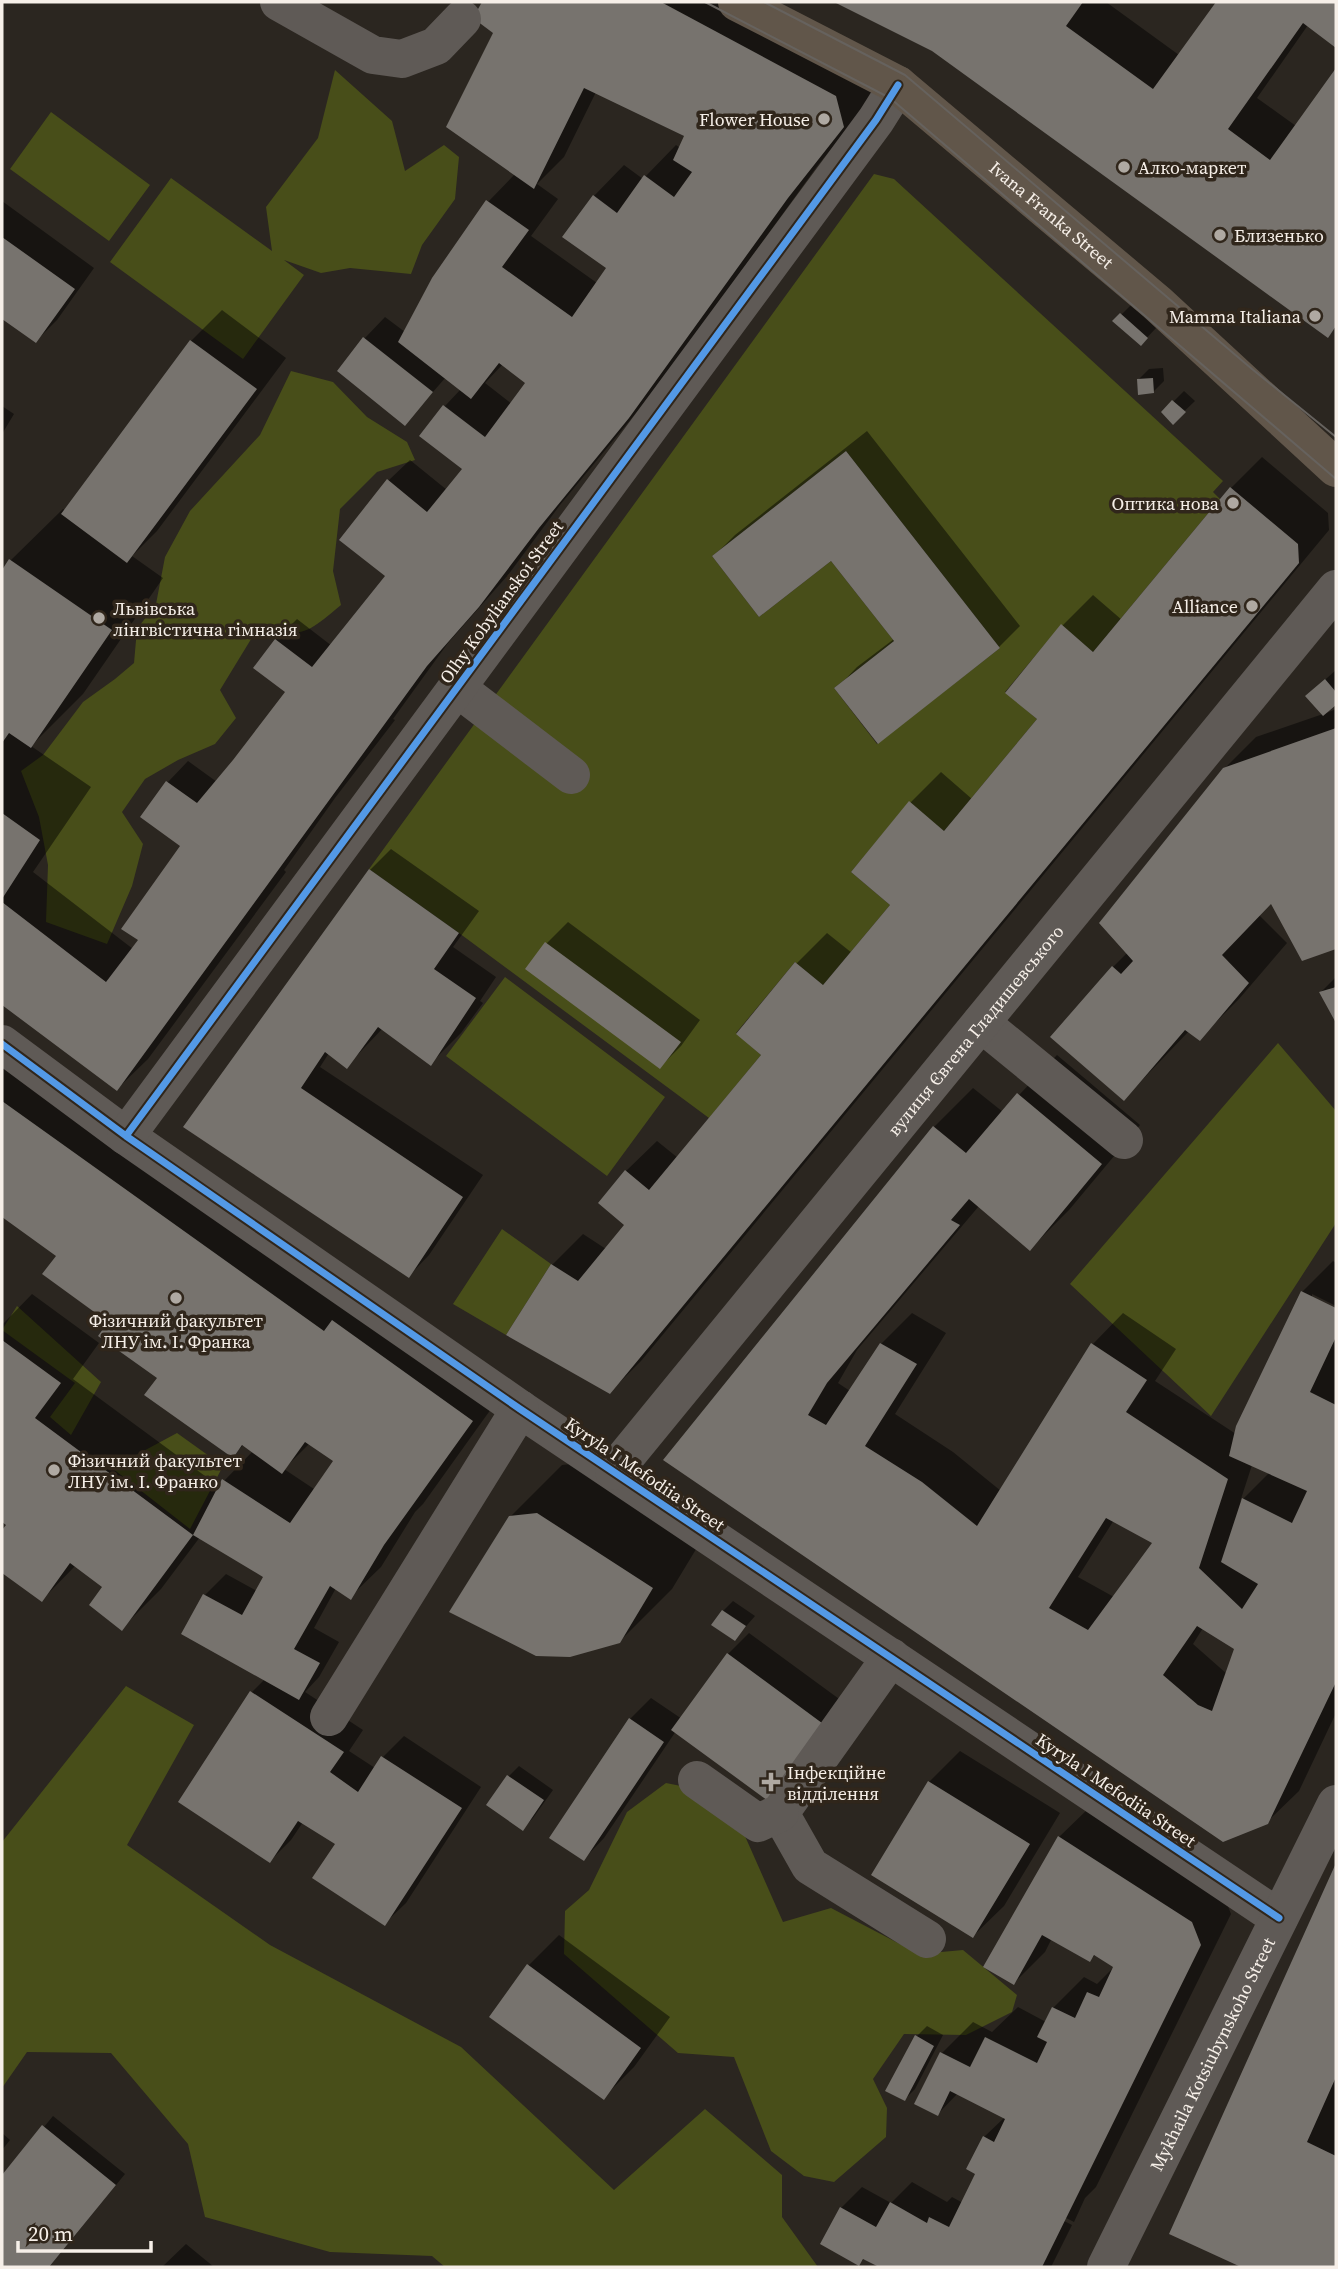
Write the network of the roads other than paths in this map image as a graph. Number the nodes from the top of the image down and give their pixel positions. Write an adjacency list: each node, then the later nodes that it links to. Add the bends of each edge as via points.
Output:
1 (279, 2): 3 (street, via 373,55 402,59 436,46)
2 (737, 2): 4 (main road, Ivana Franka Street)
3 (462, 19)
4 (898, 85): 5 (main road, Ivana Franka Street, via 1157,303); 7 (street, Olhy Kobylianskoi Street)
5 (1336, 468)
6 (1336, 589): 9 (street, вулиця Євгена Гладишевського)
7 (457, 688): 8 (street); 11 (street, Olhy Kobylianskoi Street)
8 (571, 775)
9 (981, 1023): 12 (street); 14 (street, вулиця Євгена Гладишевського)
10 (2, 1044): 11 (street, Kyryla I Mefodiia Street)
11 (126, 1136): 13 (street, Kyryla I Mefodiia Street)
12 (1124, 1140)
13 (520, 1409): 14 (street, Kyryla I Mefodiia Street); 16 (street)
14 (614, 1471): 15 (street, Kyryla I Mefodiia Street)
15 (891, 1657): 19 (street); 20 (street, Kyryla I Mefodiia Street)
16 (329, 1717)
17 (697, 1780): 19 (street, via 758,1823)
18 (1336, 1804): 20 (street, Mykhaila Kotsiubynskoho Street)
19 (780, 1813): 21 (street, via 810,1866)
20 (1279, 1918): 22 (street, Mykhaila Kotsiubynskoho Street)
21 (927, 1939)
22 (1106, 2267)

